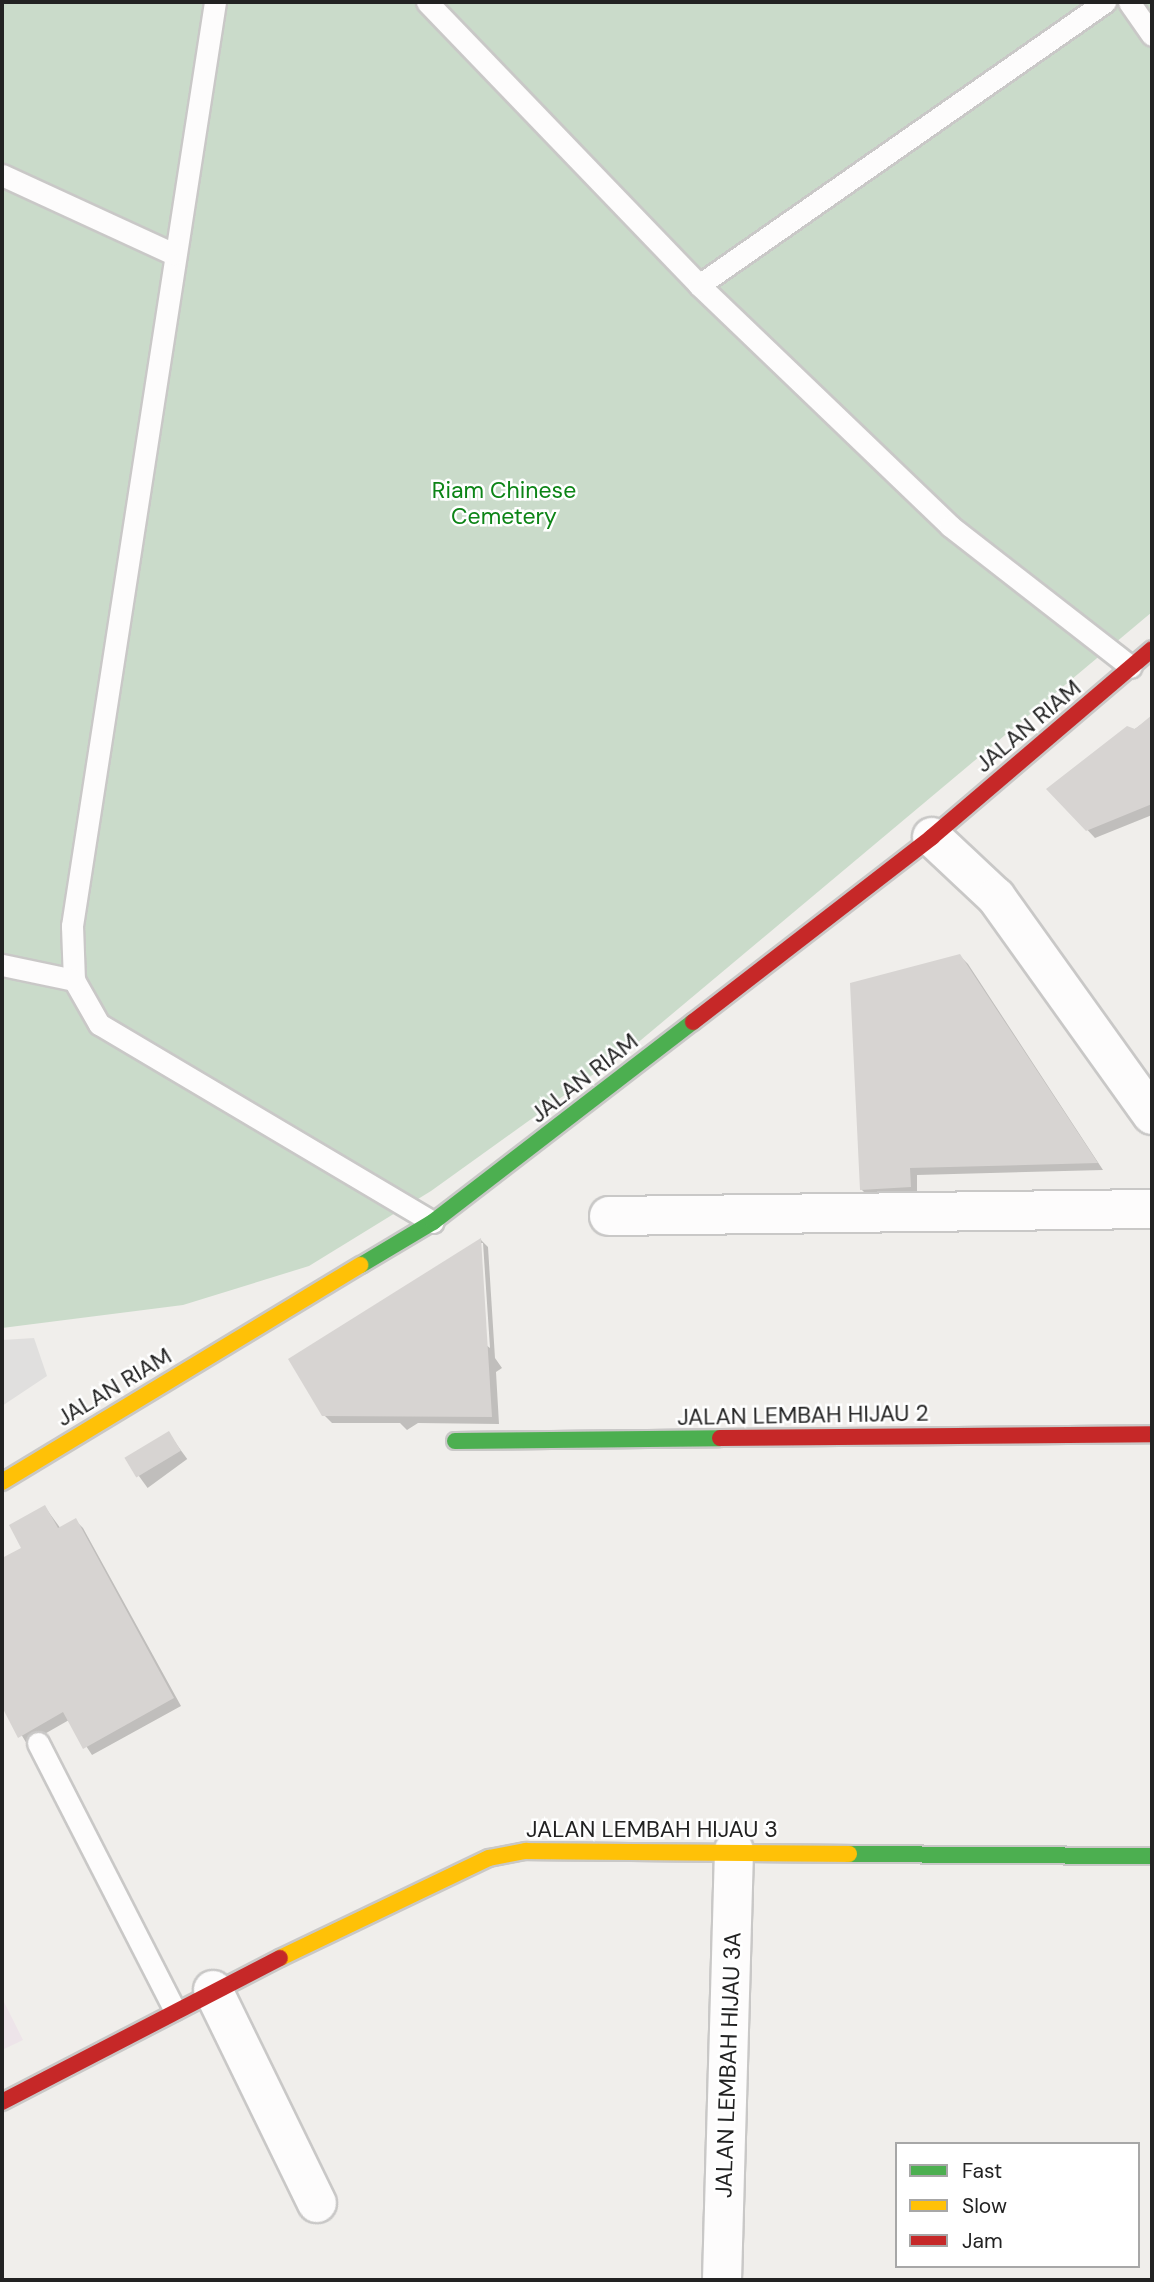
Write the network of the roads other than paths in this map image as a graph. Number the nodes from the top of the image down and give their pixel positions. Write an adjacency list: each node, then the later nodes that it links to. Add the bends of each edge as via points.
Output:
1 (215, 2): 7 (lane)
2 (427, 2): 8 (lane)
3 (1105, 2): 8 (lane)
4 (1129, 2): 5 (lane)
5 (1152, 35)
6 (2, 175): 7 (lane)
7 (174, 254): 13 (lane, via 72,926)
8 (699, 285): 10 (lane, via 950,526)
9 (1152, 649): 10 (street, JALAN RIAM)
10 (1131, 667): 11 (street, JALAN RIAM)
11 (932, 837): 14 (street, via 996,897); 17 (street, JALAN RIAM)
12 (2, 965): 13 (lane)
13 (74, 979): 17 (lane, via 99,1024)
14 (1152, 1115)
15 (1152, 1209): 16 (street)
16 (609, 1216)
17 (433, 1222): 20 (street, JALAN RIAM)
18 (1152, 1434): 19 (street, JALAN LEMBAH HIJAU 2)
19 (455, 1441)
20 (2, 1482)
21 (38, 1742): 25 (lane)
22 (734, 1850): 23 (street, JALAN LEMBAH HIJAU 3); 24 (street, JALAN LEMBAH HIJAU 3, via 526,1851 489,1858); 28 (street, JALAN LEMBAH HIJAU 3A)
23 (1152, 1856)
24 (213, 1990): 25 (street, JALAN LEMBAH HIJAU 3); 27 (street)
25 (174, 2009): 26 (street, JALAN LEMBAH HIJAU 3)
26 (2, 2102)
27 (317, 2203)
28 (722, 2280)

